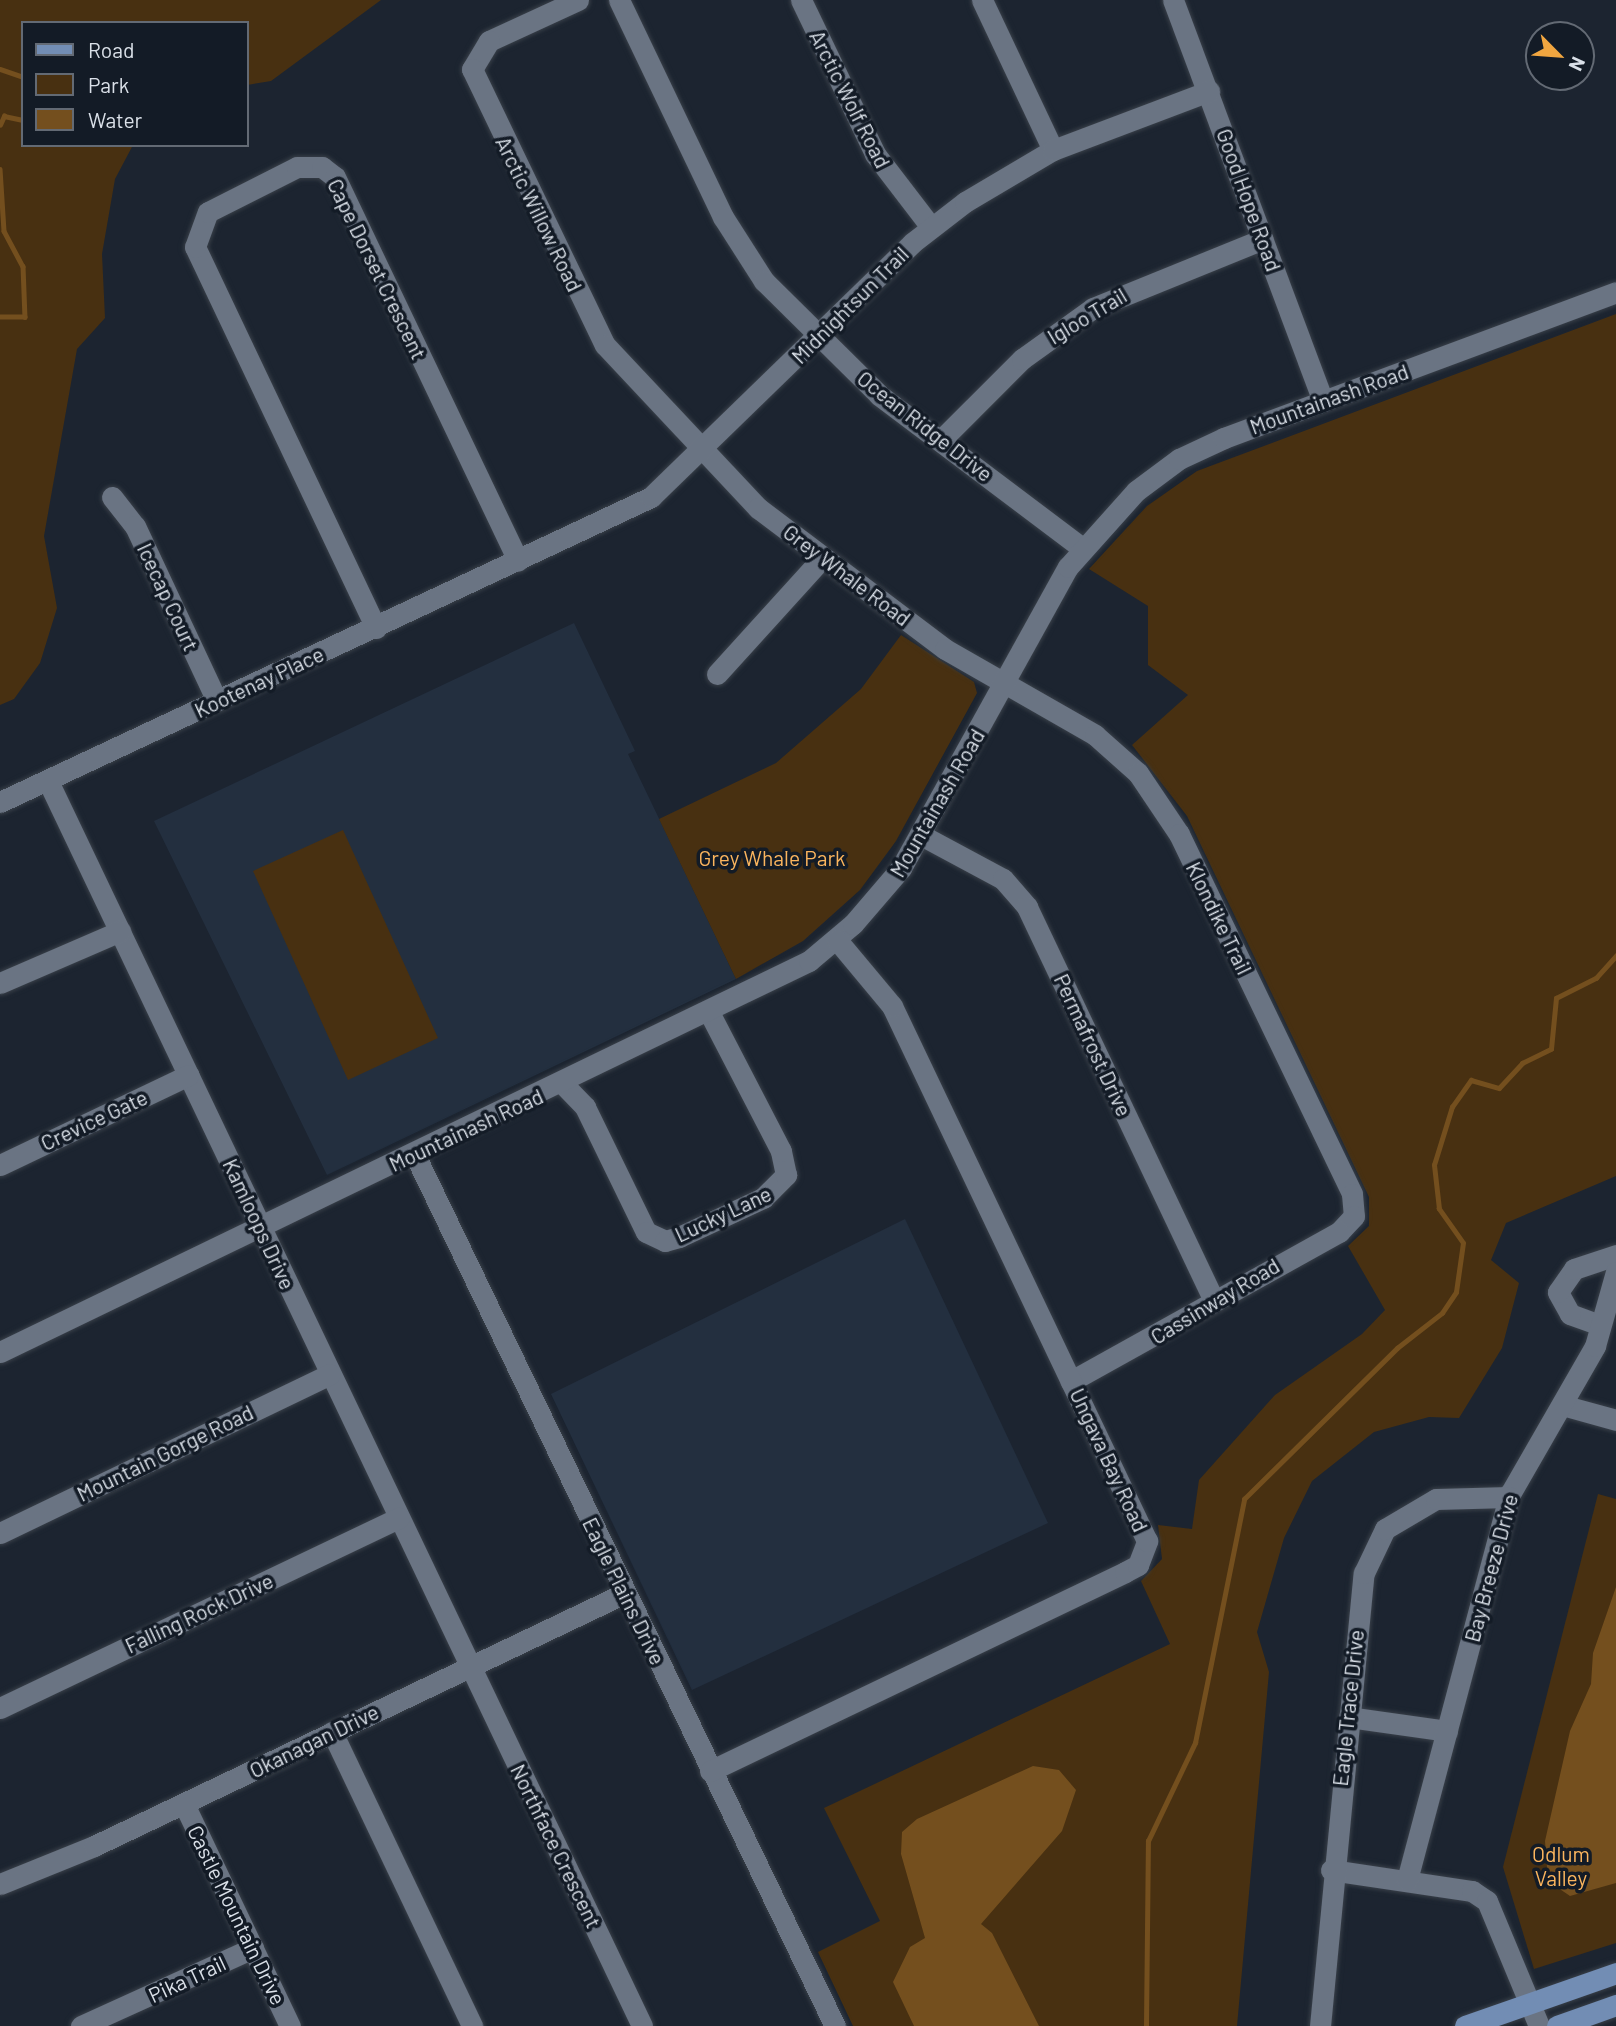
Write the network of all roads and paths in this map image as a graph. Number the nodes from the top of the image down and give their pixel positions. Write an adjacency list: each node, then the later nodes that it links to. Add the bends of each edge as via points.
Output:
1 (578, 0): 14 (street, Arctic Willow Road, via 489,41 472,69 594,327 637,386)
2 (619, 0): 11 (street, Ocean Ridge Drive, via 733,235 764,281)
3 (801, 0): 8 (street, Arctic Wolf Road, via 875,154)
4 (982, 0): 7 (street)
5 (1173, 0): 6 (street, Good Hope Road)
6 (1209, 91): 7 (street, Midnightsun Trail); 9 (street, Good Hope Road)
7 (1053, 150): 8 (street, Midnightsun Trail)
8 (931, 227): 11 (street, Midnightsun Trail)
9 (1263, 239): 12 (street, Good Hope Road); 13 (street, Igloo Trail, via 1145,282 1076,318 1012,367)
10 (1616, 292): 12 (street, Mountainash Road)
11 (818, 336): 13 (street, Ocean Ridge Drive, via 879,395); 14 (street, Midnightsun Trail)
12 (1323, 401): 16 (street, Mountainash Road, via 1179,458 1136,491)
13 (941, 440): 16 (street, Ocean Ridge Drive)
14 (701, 452): 17 (street, Grey Whale Road); 18 (street, Midnightsun Trail, via 651,496)
15 (113, 497): 22 (street, Icecap Court, via 135,526)
16 (1081, 547): 21 (street, Mountainash Road)
17 (822, 558): 20 (street); 21 (street, Grey Whale Road, via 945,649)
18 (518, 561): 19 (street, Kootenay Place); 19 (street, Cape Dorset Crescent, via 335,177 322,167 297,167 208,212 195,247)
19 (376, 628): 22 (street, Kootenay Place)
20 (716, 674)
21 (1004, 683): 25 (street, Mountainash Road); 34 (street, Klondike Trail, via 1110,746 1161,802 1352,1194)
22 (217, 701): 23 (street, Kootenay Place)
23 (48, 781): 24 (street, Kootenay Place); 26 (street, Kamloops Drive)
24 (0, 802)
25 (921, 835): 27 (street, Mountainash Road, via 885,890); 38 (street, Permafrost Drive, via 1003,879 1027,907)
26 (120, 931): 28 (street); 30 (street, Kamloops Drive)
27 (836, 940): 29 (street, Mountainash Road); 42 (street, Ungava Bay Road, via 892,1006)
28 (0, 983)
29 (710, 1014): 31 (street, Mountainash Road); 31 (street, Lucky Lane, via 781,1151 786,1175 763,1198 665,1241 646,1232 585,1107)
30 (189, 1075): 33 (street, Crevice Gate); 35 (street, Kamloops Drive)
31 (563, 1084): 32 (street, Mountainash Road)
32 (415, 1155): 35 (street, Mountainash Road); 48 (street, Eagle Plains Drive)
33 (0, 1165)
34 (1354, 1216): 38 (street, Cassinway Road, via 1339,1232)
35 (261, 1227): 40 (street, Mountainash Road); 41 (street, Kamloops Drive)
36 (1616, 1255): 39 (street, via 1574,1269 1558,1292 1570,1314)
37 (1616, 1272): 39 (street, Bay Breeze Drive)
38 (1214, 1301): 42 (street, Cassinway Road)
39 (1600, 1325): 43 (street, Bay Breeze Drive)
40 (0, 1352)
41 (330, 1374): 46 (street, Kamloops Drive); 47 (street, Mountain Gorge Road)
42 (1071, 1381): 54 (street, Ungava Bay Road, via 1147,1541 1138,1565)
43 (1562, 1405): 44 (street); 45 (street, Bay Breeze Drive)
44 (1616, 1420)
45 (1509, 1497): 51 (street, Eagle Trace Drive, via 1446,1495 1380,1534 1361,1582); 52 (street, Bay Breeze Drive)
46 (399, 1517): 49 (street, Kamloops Drive); 50 (street, Falling Rock Drive)
47 (0, 1532)
48 (625, 1593): 49 (street, Okanagan Drive); 54 (street, Eagle Plains Drive)
49 (470, 1667): 53 (street, Okanagan Drive); 66 (street, Northface Crescent)
50 (0, 1708)
51 (1349, 1717): 52 (street); 56 (street, Eagle Trace Drive)
52 (1447, 1731): 57 (street, Bay Breeze Drive)
53 (332, 1732): 55 (street, Okanagan Drive); 65 (street)
54 (710, 1771): 67 (street, Eagle Plains Drive)
55 (184, 1804): 58 (street, Okanagan Drive); 59 (street, Castle Mountain Drive)
56 (1331, 1870): 57 (street); 68 (street, Eagle Trace Drive)
57 (1407, 1880): 61 (street, via 1472,1891 1488,1901)
58 (0, 1884)
59 (253, 1948): 63 (street, Pika Trail); 64 (street, Castle Mountain Drive)
60 (1616, 1973): 61 (main road)
61 (1530, 2003): 69 (main road); 70 (street)
62 (1616, 2005): 71 (main road)
63 (82, 2026)
64 (290, 2026)
65 (472, 2026)
66 (642, 2026)
67 (835, 2026)
68 (1320, 2026)
69 (1465, 2026)
70 (1539, 2026)
71 (1557, 2026)

